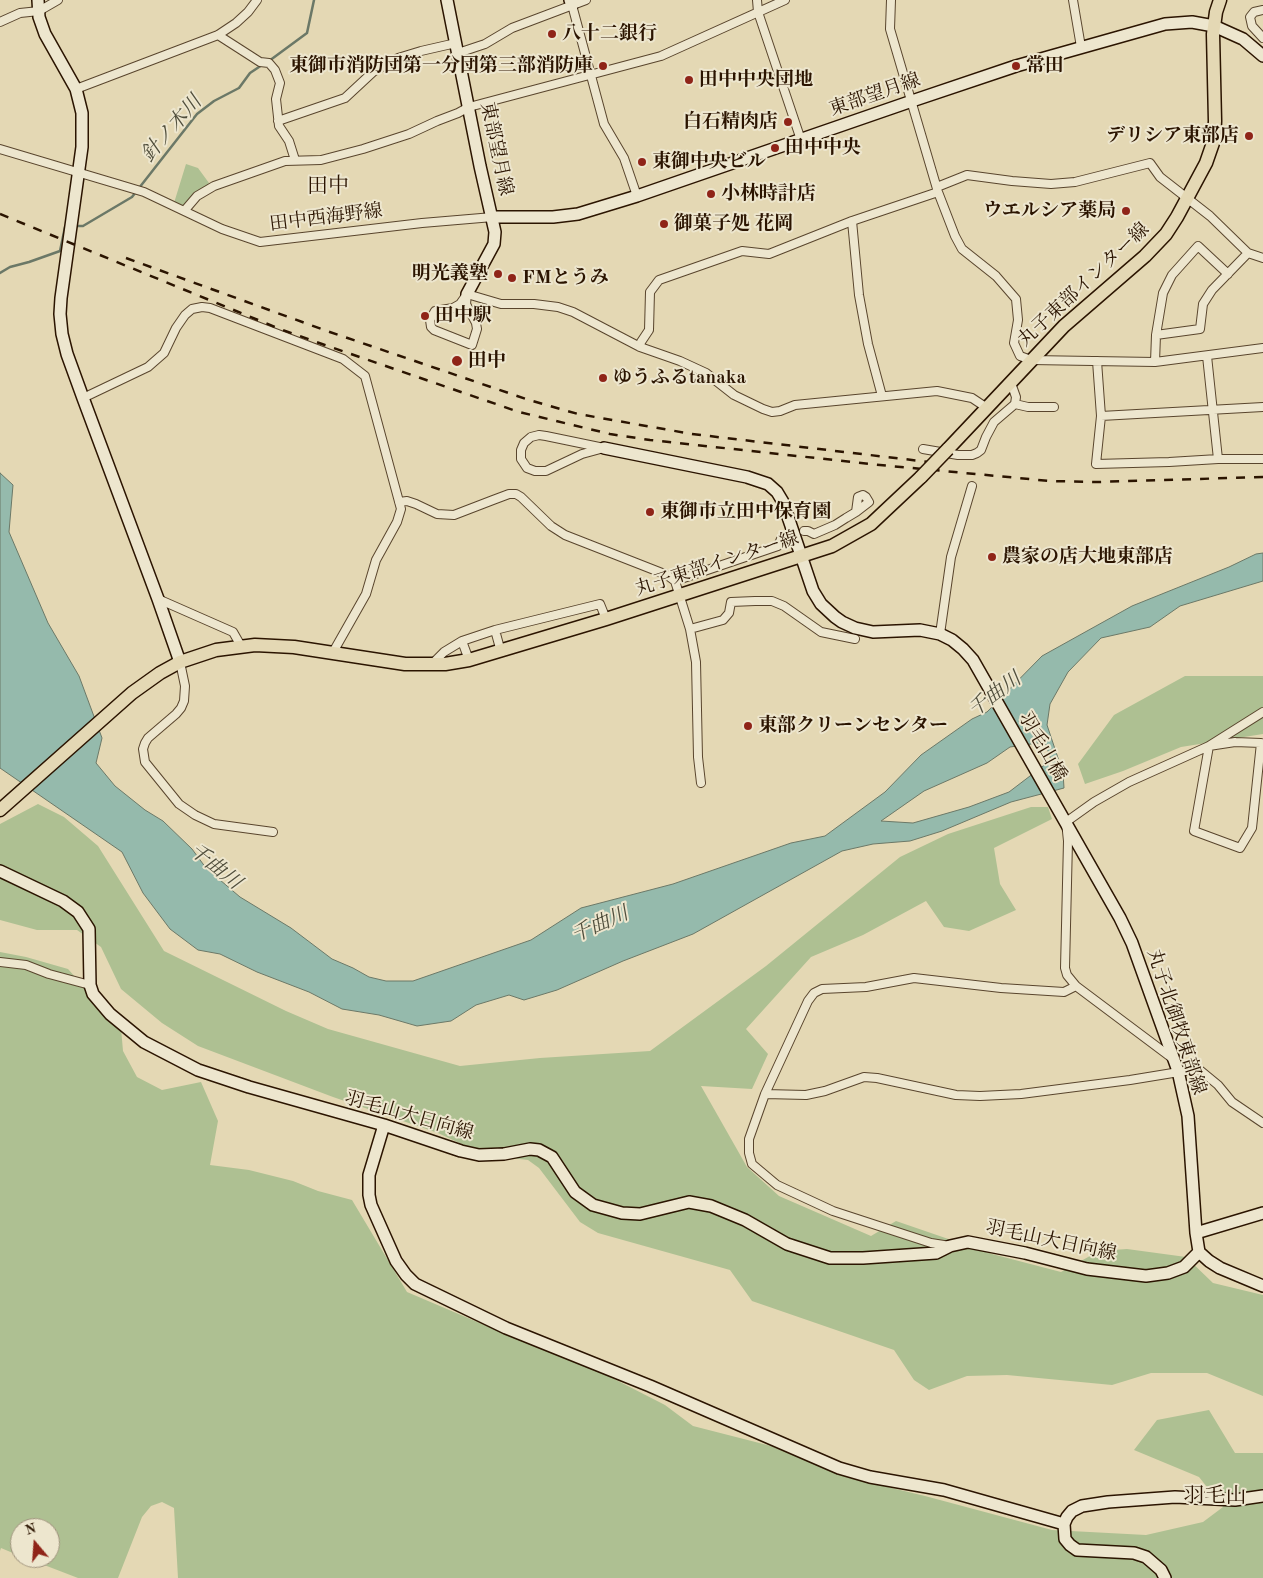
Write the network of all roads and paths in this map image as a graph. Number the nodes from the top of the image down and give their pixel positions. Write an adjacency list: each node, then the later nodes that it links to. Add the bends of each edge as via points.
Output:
1 (58, 0): 11 (street)
2 (257, 0): 16 (street, via 236,23)
3 (447, 0): 19 (main road, 東部望月線)
4 (586, 0): 10 (street)
5 (758, 0): 13 (street)
6 (785, 0): 13 (street)
7 (891, 0): 23 (street, via 890,29)
8 (1073, 0): 18 (street)
9 (1220, 0): 15 (main road, 丸子東部インター線)
10 (571, 2): 19 (street, via 512,28 485,44); 21 (street)
11 (38, 6): 14 (street); 22 (main road, via 45,34)
12 (1263, 10): 17 (street, via 1254,12 1250,17 1252,26)
13 (758, 12): 21 (street, via 661,56); 26 (street)
14 (0, 22)
15 (1214, 26): 18 (main road, 東部望月線, via 1192,22 1165,24); 20 (main road, 東部望月線, via 1243,39); 32 (main road, 丸子東部インター線, via 1214,140)
16 (218, 35): 22 (street); 25 (street, via 260,62 269,63 275,70 280,83 276,99)
17 (1263, 38)
18 (1081, 46): 23 (main road, 東部望月線)
19 (457, 48): 24 (main road, 東部望月線); 25 (street, via 421,51 398,58 374,72 345,98)
20 (1263, 56)
21 (590, 74): 24 (street); 31 (street, via 604,124 624,158)
22 (76, 88): 29 (main road, via 82,121)
23 (912, 100): 26 (main road, 東部望月線); 30 (street)
24 (469, 107): 28 (street, via 409,134 363,149 321,160); 34 (main road, 東部望月線)
25 (278, 121): 28 (street)
26 (801, 140): 31 (main road, 東部望月線)
27 (0, 149): 29 (street, 田中西海野線)
28 (296, 160): 33 (street, via 214,186 197,196)
29 (78, 172): 33 (street, 田中西海野線, via 144,192); 49 (main road, via 60,314 67,354)
30 (938, 190): 32 (street, via 967,175 1041,183 1075,182 1150,163 1166,181); 35 (street); 44 (street, via 962,249 996,276 1016,299 1015,347 1023,358)
31 (637, 196): 34 (main road, 東部望月線, via 553,218)
32 (1189, 198): 36 (street); 44 (main road, 丸子東部インター線, via 1154,248 1064,326)
33 (185, 210): 34 (street, 田中西海野線, via 222,229 260,242)
34 (493, 217): 39 (main road, 東部望月線, via 494,244)
35 (852, 221): 41 (street, via 769,254 742,252 658,280 650,292 649,330); 48 (street, via 859,295)
36 (1248, 253): 37 (street); 38 (street)
37 (1263, 258)
38 (1228, 274): 40 (street, via 1203,304 1200,329); 40 (street, via 1198,246 1166,284)
39 (467, 294): 39 (street, via 466,304 477,328 472,345 434,330 430,320 435,311 453,308); 41 (street, via 501,304 558,307)
40 (1156, 335): 46 (street)
41 (640, 347): 48 (street, via 706,373 734,395 772,412 796,405)
42 (1263, 348): 43 (street)
43 (1207, 356): 46 (street); 54 (street)
44 (1031, 360): 45 (street); 47 (main road, 丸子東部インター線)
45 (1097, 361): 46 (street); 55 (street)
46 (1155, 362)
47 (1011, 383): 50 (street); 53 (main road, 丸子東部インター線)
48 (882, 396): 53 (street, via 937,391 972,398)
49 (83, 398): 63 (street, via 148,367 164,353 176,328 192,308 210,308 343,359 365,376); 70 (main road)
50 (1015, 404): 51 (street); 58 (street, via 994,422 982,450 977,453 958,455)
51 (1054, 407)
52 (1263, 407): 54 (street)
53 (987, 408): 67 (main road, 丸子東部インター線, bridge, via 871,524 832,546)
54 (1213, 410): 55 (street); 60 (street)
55 (1101, 416): 60 (street, via 1096,464)
56 (581, 443): 57 (street); 59 (street, via 585,448); 59 (street, via 539,435 531,437 521,450 521,459 527,468 541,472)
57 (604, 448): 59 (street); 67 (main road, via 768,484 783,502)
58 (923, 449)
59 (582, 454)
60 (1218, 459): 61 (street)
61 (1263, 459)
62 (972, 486): 74 (street, via 951,557)
63 (399, 502): 68 (street, via 416,504 437,514 454,515 516,494 551,526 565,534 667,575); 79 (street, via 401,509 397,522 376,560 366,594)
64 (856, 512): 65 (street, via 814,534)
65 (804, 531)
66 (785, 537): 68 (street, via 778,546)
67 (801, 557): 69 (main road, 丸子東部インター線); 74 (main road, via 817,598 842,622 873,632 920,630)
68 (675, 582): 69 (street)
69 (680, 595): 71 (main road, 丸子東部インター線); 72 (street)
70 (158, 599): 77 (street, via 233,632); 81 (main road)
71 (606, 619): 73 (street, via 600,604); 78 (main road, 丸子東部インター線)
72 (690, 629): 75 (street, via 723,620 729,613 731,602 772,601 821,632); 85 (street, via 696,662)
73 (495, 630): 76 (street); 78 (street)
74 (940, 634): 86 (main road, 羽毛山橋, via 952,640 972,660)
75 (855, 639)
76 (462, 641): 80 (street); 82 (street)
77 (241, 646): 79 (main road, 丸子東部インター線, via 294,647); 81 (main road, 丸子東部インター線)
78 (501, 652): 80 (main road, 丸子東部インター線)
79 (332, 654): 82 (main road, 丸子東部インター線)
80 (469, 660): 82 (main road, 丸子東部インター線)
81 (180, 662): 87 (main road, 丸子東部インター線, via 140,687); 89 (street, via 185,686 184,701 176,714 145,742 145,762 180,804 195,815 214,824)
82 (431, 665)
83 (1263, 712): 84 (street)
84 (1210, 746): 84 (street, via 1235,742 1261,743 1252,828 1240,848 1194,831); 88 (street, via 1129,782)
85 (701, 783)
86 (1057, 808): 88 (main road, 丸子北御牧東部線)
87 (0, 810)
88 (1066, 822): 93 (street, via 1065,968); 94 (main road, 丸子北御牧東部線, via 1132,943)
89 (273, 832)
90 (0, 871): 92 (main road, 羽毛山大日向線, via 78,912 89,929)
91 (0, 962): 92 (street, via 26,965)
92 (90, 985): 98 (main road, 羽毛山大日向線, via 99,1003 144,1042 198,1070)
93 (1076, 986): 94 (street); 96 (street, via 1064,992 914,978 866,987 822,989 808,1001)
94 (1174, 1059): 95 (main road, 丸子北御牧東部線)
95 (1178, 1071): 96 (street, via 1021,1094 956,1095 864,1078 806,1095); 97 (street, via 1201,1071 1232,1102); 100 (main road, 丸子北御牧東部線, via 1188,1116)
96 (766, 1094): 101 (street, via 749,1139 749,1153 752,1164 777,1185 833,1211 931,1243)
97 (1263, 1123)
98 (384, 1125): 101 (main road, 羽毛山大日向線, via 479,1155 540,1150 552,1157 575,1192 593,1205 640,1214 689,1202 711,1206 788,1244 830,1258 936,1253); 105 (main road, via 369,1175 369,1195 396,1261 414,1284 506,1328 839,1468 944,1490)
99 (1263, 1213): 100 (main road)
100 (1196, 1233): 102 (main road, 丸子北御牧東部線)
101 (950, 1246): 102 (main road, 羽毛山大日向線, via 968,1242 991,1245 1087,1270 1146,1276 1184,1268)
102 (1199, 1252): 103 (main road, via 1220,1268)
103 (1263, 1286)
104 (1263, 1496): 105 (main road, via 1235,1500 1175,1497 1082,1506 1072,1511)
105 (1064, 1524): 106 (main road, via 1065,1539 1077,1550 1140,1555 1161,1570)
106 (1165, 1578)

